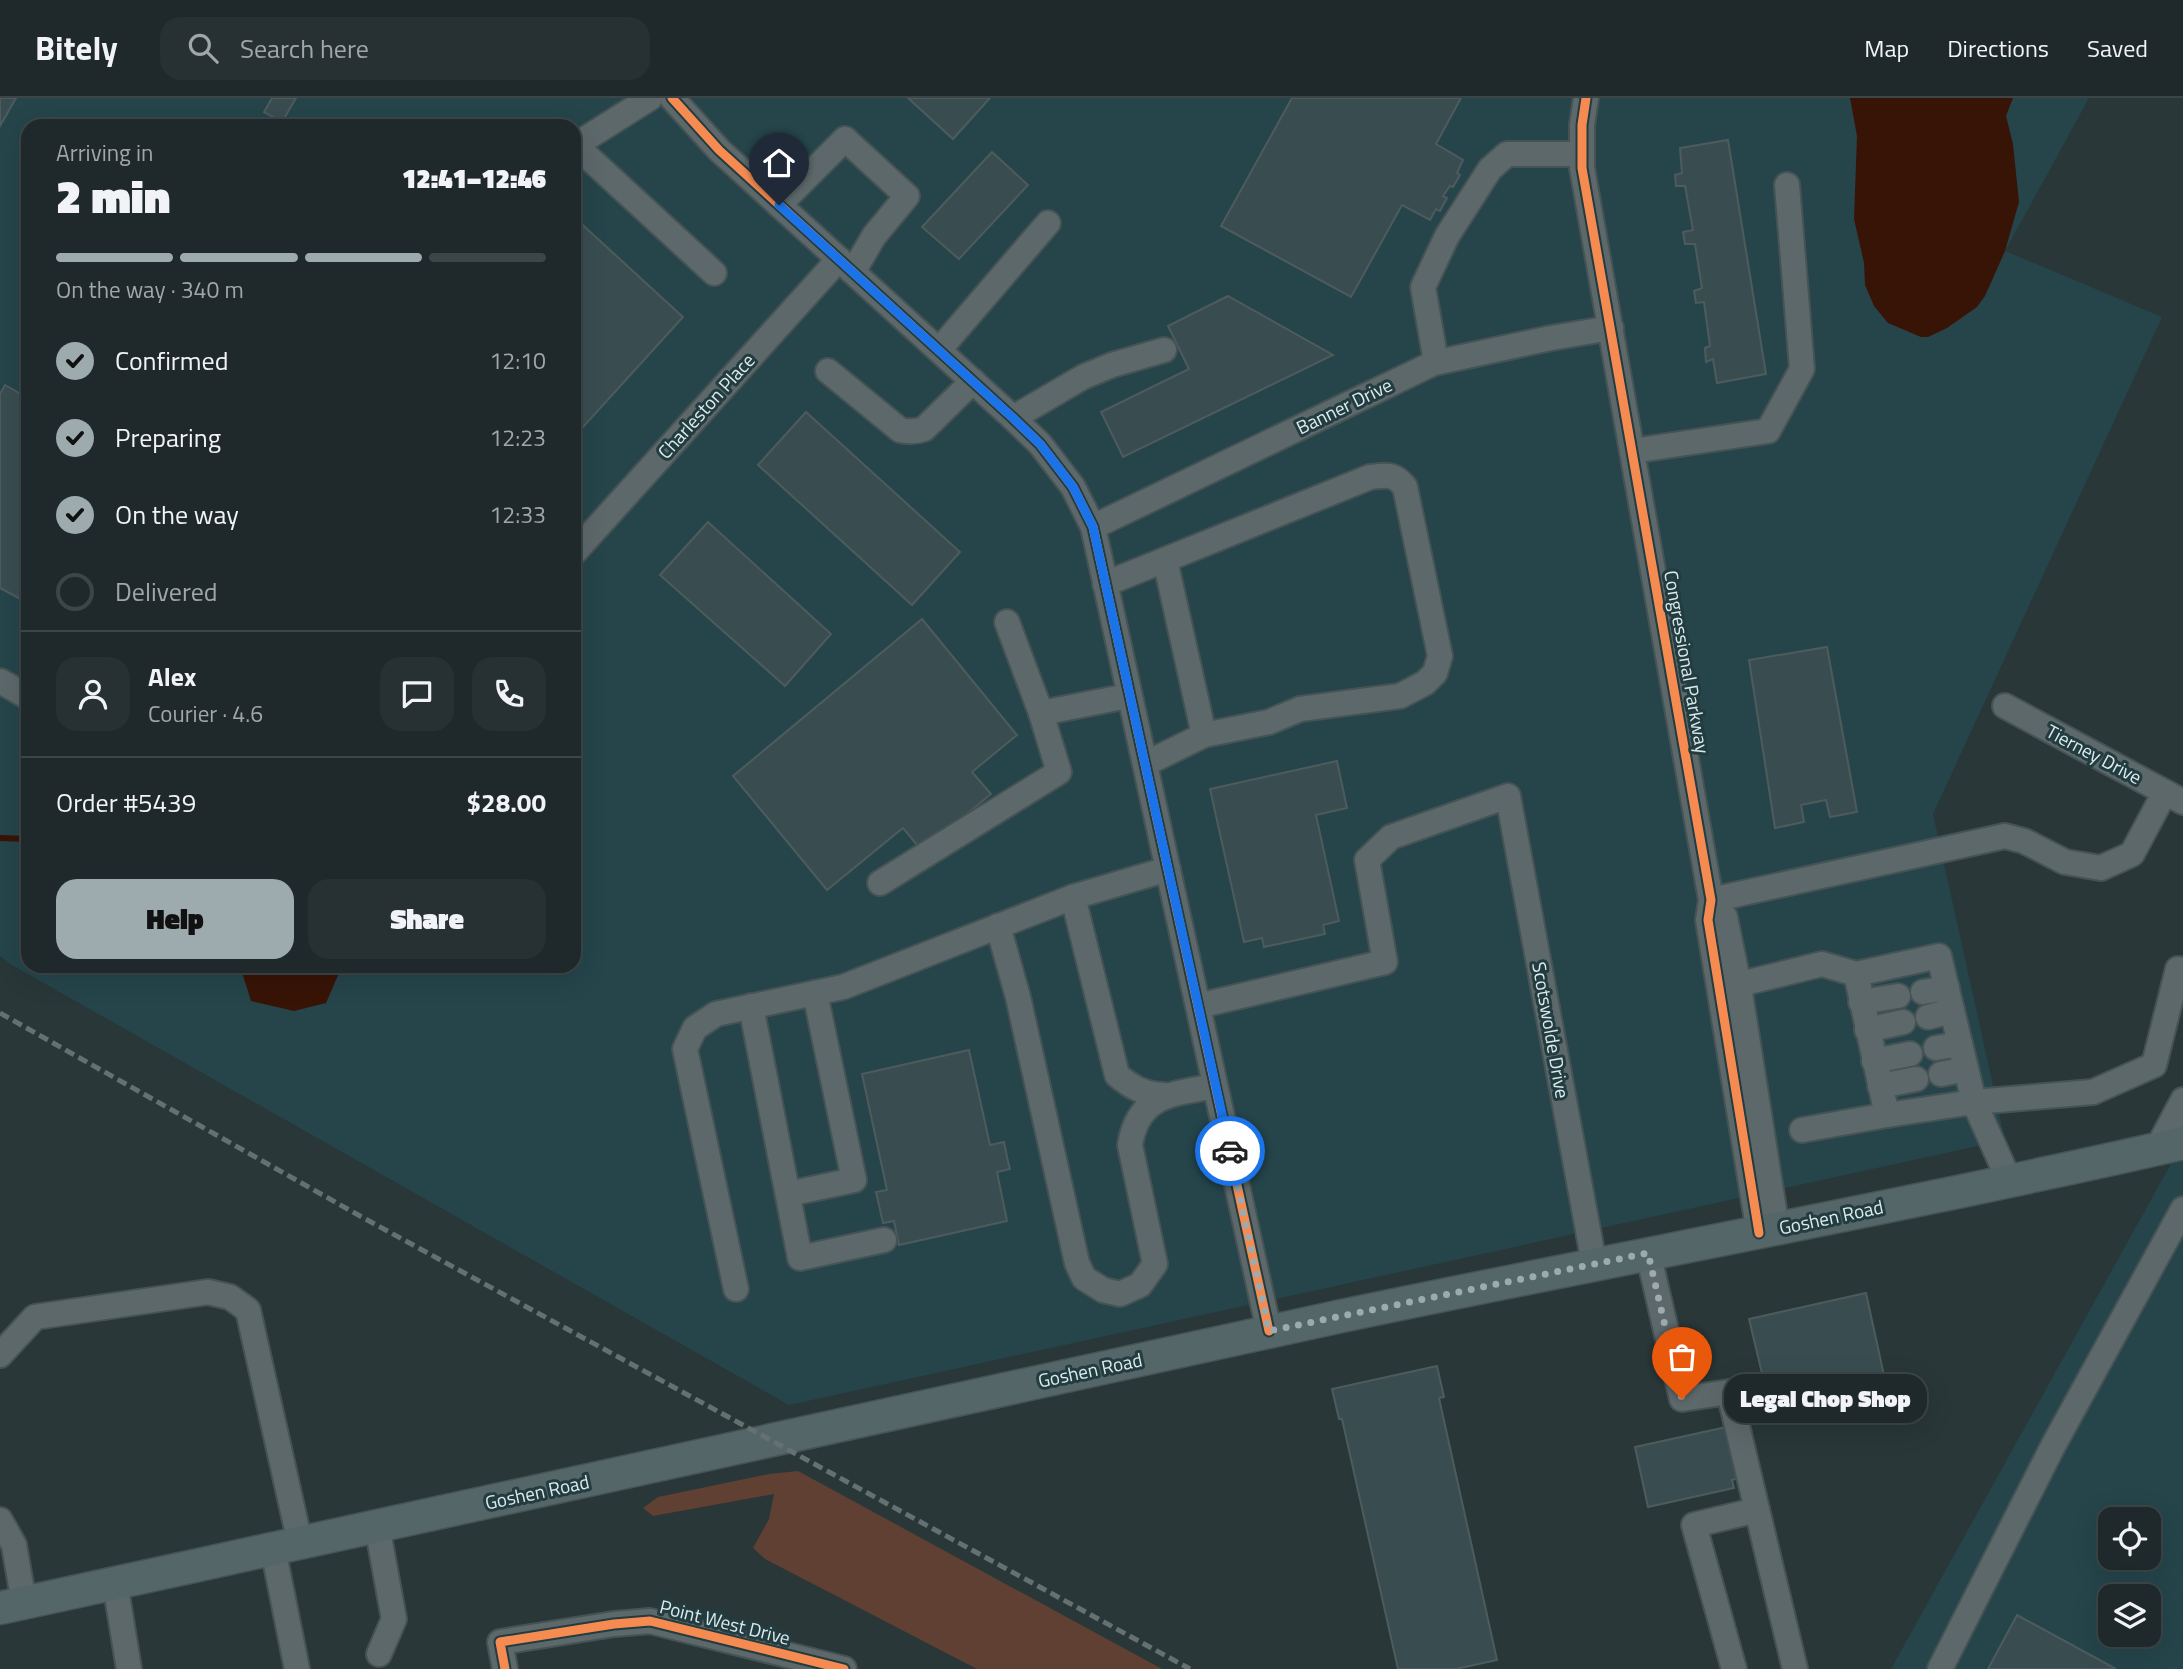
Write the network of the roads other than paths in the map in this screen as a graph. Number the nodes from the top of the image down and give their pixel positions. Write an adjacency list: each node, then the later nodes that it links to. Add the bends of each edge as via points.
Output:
1 (650, 98): 4 (street)
2 (672, 98): 8 (street, via 719,150)
3 (1586, 98): 6 (street, Congressional Parkway)
4 (581, 141)
5 (581, 151): 11 (street)
6 (1582, 154): 12 (street, Congressional Parkway); 15 (street, via 1507,154 1490,169 1447,236 1423,287)
7 (1787, 185): 19 (street, via 1802,369 1768,431)
8 (779, 205): 10 (street); 10 (street, Charleston Place, via 845,139 907,196)
9 (1048, 223): 13 (street)
10 (846, 265): 13 (street); 21 (street, Charleston Place)
11 (714, 273)
12 (1611, 328): 15 (street, Banner Drive); 19 (street, Congressional Parkway)
13 (939, 350): 17 (street)
14 (1164, 350): 18 (street, via 1083,377)
15 (1436, 362): 20 (street, Banner Drive)
16 (828, 371): 17 (street, via 900,430 915,432 924,429)
17 (973, 381): 18 (street)
18 (1013, 418): 20 (street, via 1073,487)
19 (1632, 451): 36 (street, Congressional Parkway)
20 (1093, 527): 23 (street)
21 (581, 546)
22 (1165, 560): 23 (street); 30 (street); 30 (street, via 1370,477 1398,478 1405,487 1440,656 1435,673 1400,696 1300,709 1269,722)
23 (1105, 584): 27 (street)
24 (1007, 622): 29 (street)
25 (0, 681): 26 (street)
26 (21, 693)
27 (1128, 696): 29 (street); 31 (street)
28 (2005, 706): 32 (street, Tierney Drive)
29 (1041, 713): 34 (street, via 1059,772)
30 (1204, 735): 31 (street)
31 (1145, 764): 33 (street)
32 (2174, 797): 36 (street, via 2133,854 2101,868 2065,862 2004,836)
33 (1168, 869): 35 (street); 46 (street)
34 (880, 883)
35 (1073, 897): 37 (street); 59 (street, via 1117,1075 1129,1086)
36 (1712, 900): 40 (street, Congressional Parkway, via 1708,920)
37 (998, 926): 41 (street, via 843,987); 59 (street, via 1077,1263 1084,1278 1103,1290 1120,1294 1140,1285 1155,1264 1130,1145 1133,1128 1145,1110)
38 (2183, 970): 61 (street, via 2178,969 2154,1065 2093,1092)
39 (1856, 974): 40 (street, via 1822,964); 43 (street, via 1939,956); 44 (street)
40 (1729, 988): 68 (street, Congressional Parkway)
41 (815, 993): 45 (street); 66 (street, via 854,1180)
42 (1898, 996): 44 (street)
43 (1941, 997): 47 (street); 50 (street)
44 (1861, 1002): 49 (street)
45 (751, 1006): 66 (street); 72 (street, via 716,1014 695,1028 685,1049)
46 (1198, 1006): 57 (street); 71 (street, Scotswolde Drive, via 1385,962 1367,860 1391,837 1508,796)
47 (1928, 1017)
48 (1903, 1022): 49 (street)
49 (1867, 1030): 53 (street)
50 (1960, 1044): 51 (street); 54 (street)
51 (1936, 1048)
52 (1910, 1054): 53 (street)
53 (1874, 1061): 58 (street)
54 (1966, 1069): 55 (street); 61 (street)
55 (1941, 1074)
56 (1916, 1079): 58 (street)
57 (1215, 1086): 59 (street); 73 (street)
58 (1880, 1086): 62 (street)
59 (1163, 1096)
60 (2183, 1100): 64 (street)
61 (1974, 1102): 62 (street); 65 (street)
62 (1887, 1115): 63 (street)
63 (1802, 1130)
64 (2170, 1146): 65 (main road, Goshen Road)
65 (2009, 1180): 68 (main road, Goshen Road)
66 (788, 1194): 69 (street, via 800,1258)
67 (2183, 1209): 88 (street, via 2053,1446)
68 (1768, 1231): 70 (main road, Goshen Road)
69 (884, 1240)
70 (1648, 1253): 71 (main road, Goshen Road); 75 (street, via 1682,1399 1729,1392)
71 (1594, 1263): 73 (main road, Goshen Road)
72 (736, 1289)
73 (1269, 1331): 77 (main road, Goshen Road)
74 (0, 1355): 78 (street, via 35,1317 208,1292 230,1297 248,1311)
75 (1757, 1510): 86 (street, via 1694,1525); 87 (street)
76 (0, 1520): 80 (street, via 14,1545)
77 (377, 1526): 78 (main road, Goshen Road); 81 (street, via 394,1619)
78 (287, 1546): 79 (main road, Goshen Road); 83 (street)
79 (115, 1583): 80 (main road, Goshen Road); 82 (street)
80 (12, 1605)
81 (379, 1654)
82 (130, 1669)
83 (297, 1669)
84 (505, 1669): 85 (street, Point West Drive, via 500,1642 650,1621)
85 (844, 1669)
86 (1734, 1669)
87 (1795, 1669)
88 (1940, 1669)

